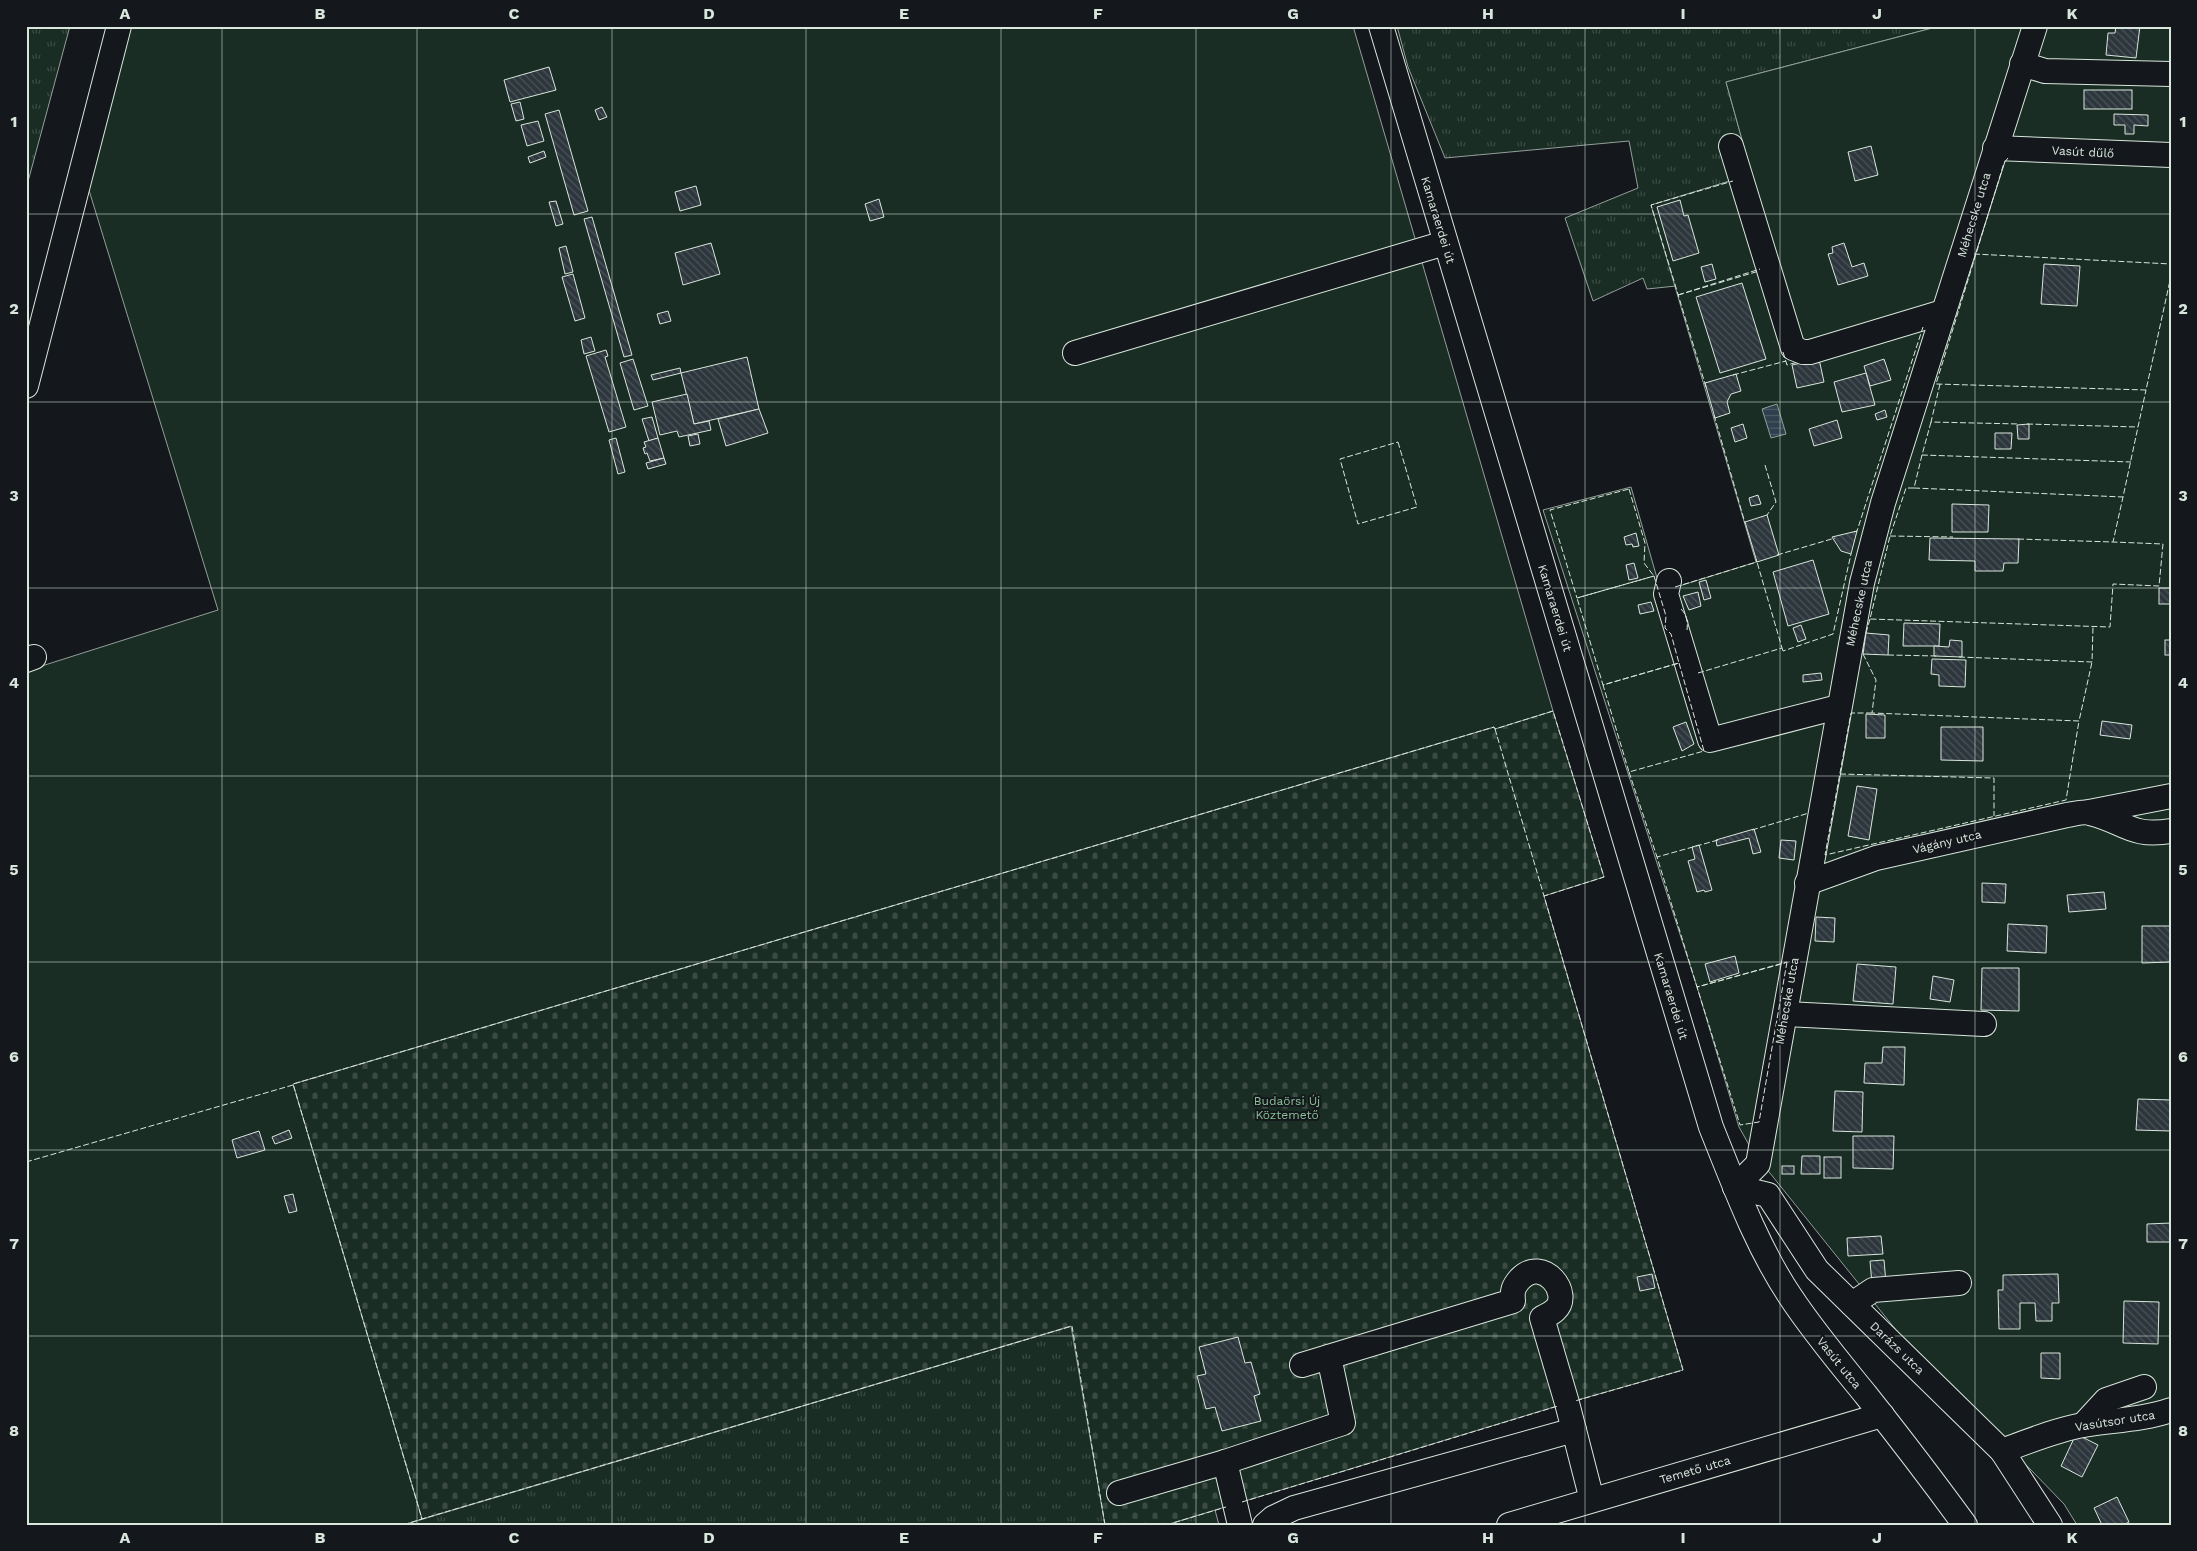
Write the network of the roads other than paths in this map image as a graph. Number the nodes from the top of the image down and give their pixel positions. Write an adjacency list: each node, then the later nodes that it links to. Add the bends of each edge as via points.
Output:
1 (119, 26): 12 (street)
2 (1381, 26): 9 (street, Kamaraerdei út)
3 (2034, 26): 4 (street, Méhecske utca)
4 (2022, 64): 5 (street, via 2045,71); 7 (street, Méhecske utca)
5 (2171, 74)
6 (1732, 146): 10 (street, via 1793,348 1810,352)
7 (1995, 148): 8 (street, Vasút dűlő); 10 (street, Méhecske utca)
8 (2171, 156)
9 (1445, 243): 11 (street); 21 (street, Kamaraerdei út, via 1708,1118)
10 (1943, 312): 14 (street, Méhecske utca, via 1883,503 1862,583)
11 (1075, 353)
12 (26, 386)
13 (1669, 582): 14 (street, via 1666,594 1710,740)
14 (1838, 707): 18 (street, Méhecske utca)
15 (2171, 796): 16 (street, Vágány utca)
16 (2089, 812): 17 (street, via 2133,831 2155,834); 18 (street, Vágány utca, via 1876,858)
17 (2171, 831)
18 (1807, 883): 19 (street, Méhecske utca)
19 (1786, 1014): 20 (street); 21 (street, Méhecske utca, via 1758,1164)
20 (1984, 1024)
21 (1735, 1187): 23 (street, Darázs utca, via 1768,1195 1817,1270); 28 (street, Vasút utca, via 1788,1294)
22 (1958, 1283): 23 (street, via 1873,1290)
23 (1852, 1304): 31 (street, Darázs utca)
24 (1329, 1357): 25 (street); 30 (street, via 1513,1301 1514,1287 1524,1275 1537,1271 1546,1273 1556,1283 1560,1299 1557,1309 1542,1318); 32 (street, via 1343,1423)
25 (1302, 1365)
26 (2144, 1387): 29 (street, via 2106,1400)
27 (2171, 1410): 29 (street, Vasútsor utca, via 2151,1417)
28 (1882, 1415): 34 (street, Temető utca); 39 (street, Vasút utca)
29 (2083, 1425): 31 (street, Vasútsor utca)
30 (1574, 1430): 34 (street); 37 (street, via 1294,1508)
31 (2002, 1451): 40 (street, Darázs utca)
32 (1224, 1462): 33 (street); 36 (street)
33 (1119, 1494)
34 (1592, 1500): 35 (street, Temető utca)
35 (1533, 1521): 38 (street, Temető utca)
36 (1240, 1525)
37 (1266, 1525)
38 (1509, 1525)
39 (1965, 1525)
40 (2050, 1525)

